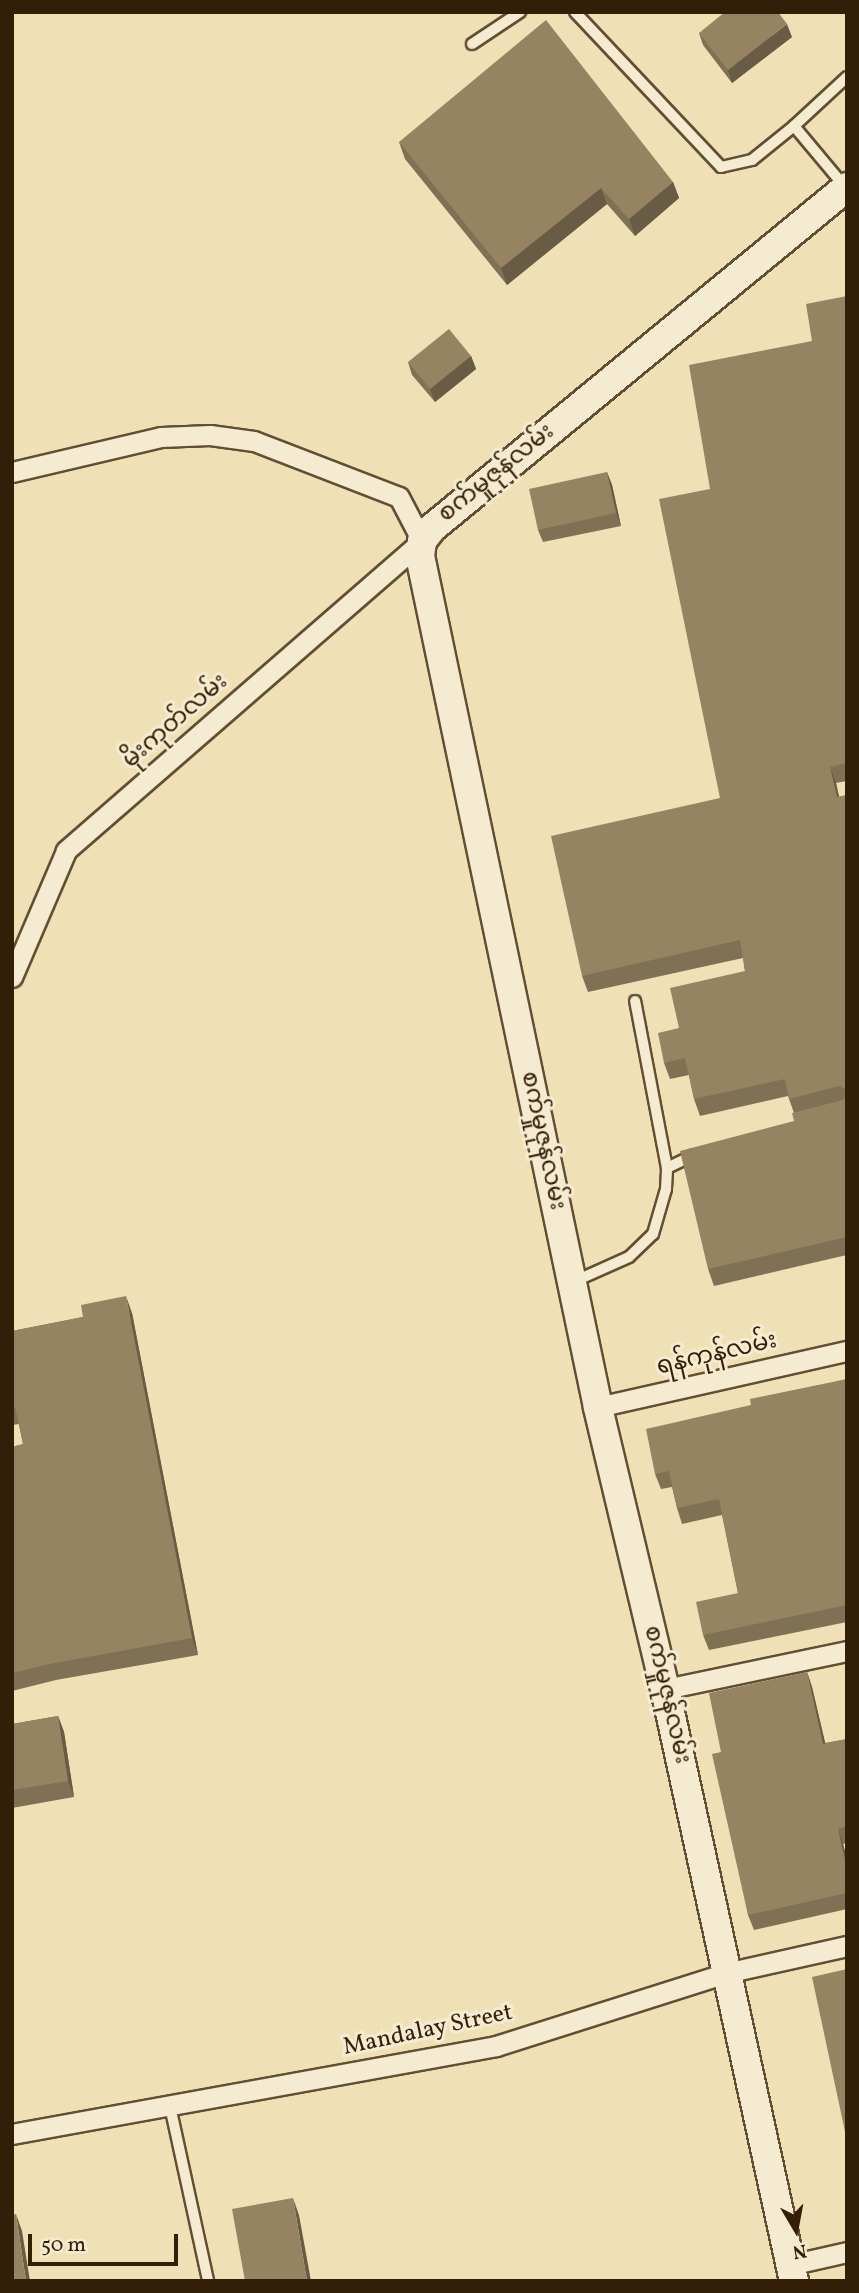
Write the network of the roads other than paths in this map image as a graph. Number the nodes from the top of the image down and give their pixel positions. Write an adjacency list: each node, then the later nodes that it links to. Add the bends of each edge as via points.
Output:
1 (520, 12): 3 (lane)
2 (575, 12): 5 (lane, via 721,167 752,160)
3 (472, 44)
4 (847, 77): 5 (lane)
5 (794, 126): 6 (lane)
6 (846, 187): 8 (street, စက်မှုဇုန်လမ်း, via 432,528)
7 (12, 472): 8 (street, via 161,437 211,435 254,441 399,498)
8 (422, 541): 9 (street, မိုးကုတ်လမ်း, via 66,851); 13 (street, စက်မှုဇုန်လမ်း, via 423,574)
9 (12, 977)
10 (635, 1001): 12 (lane)
11 (703, 1152): 12 (lane)
12 (667, 1168): 13 (lane, via 653,1234 629,1257)
13 (572, 1282): 15 (street, စက်မှုဇုန်လမ်း)
14 (847, 1351): 15 (street, ရန်ကုန်လမ်း)
15 (598, 1407): 17 (street, စက်မှုဇုန်လမ်း)
16 (847, 1651): 17 (street)
17 (665, 1689): 19 (street, စက်မှုဇုန်လမ်း)
18 (847, 1946): 19 (street, Mandalay Street)
19 (726, 1973): 20 (street, Mandalay Street, via 496,2046); 23 (street, စက်မှုဇုန်လမ်း)
20 (170, 2106): 21 (street, Mandalay Street); 24 (lane)
21 (12, 2134)
22 (847, 2252): 23 (street)
23 (792, 2273)
24 (208, 2281)

